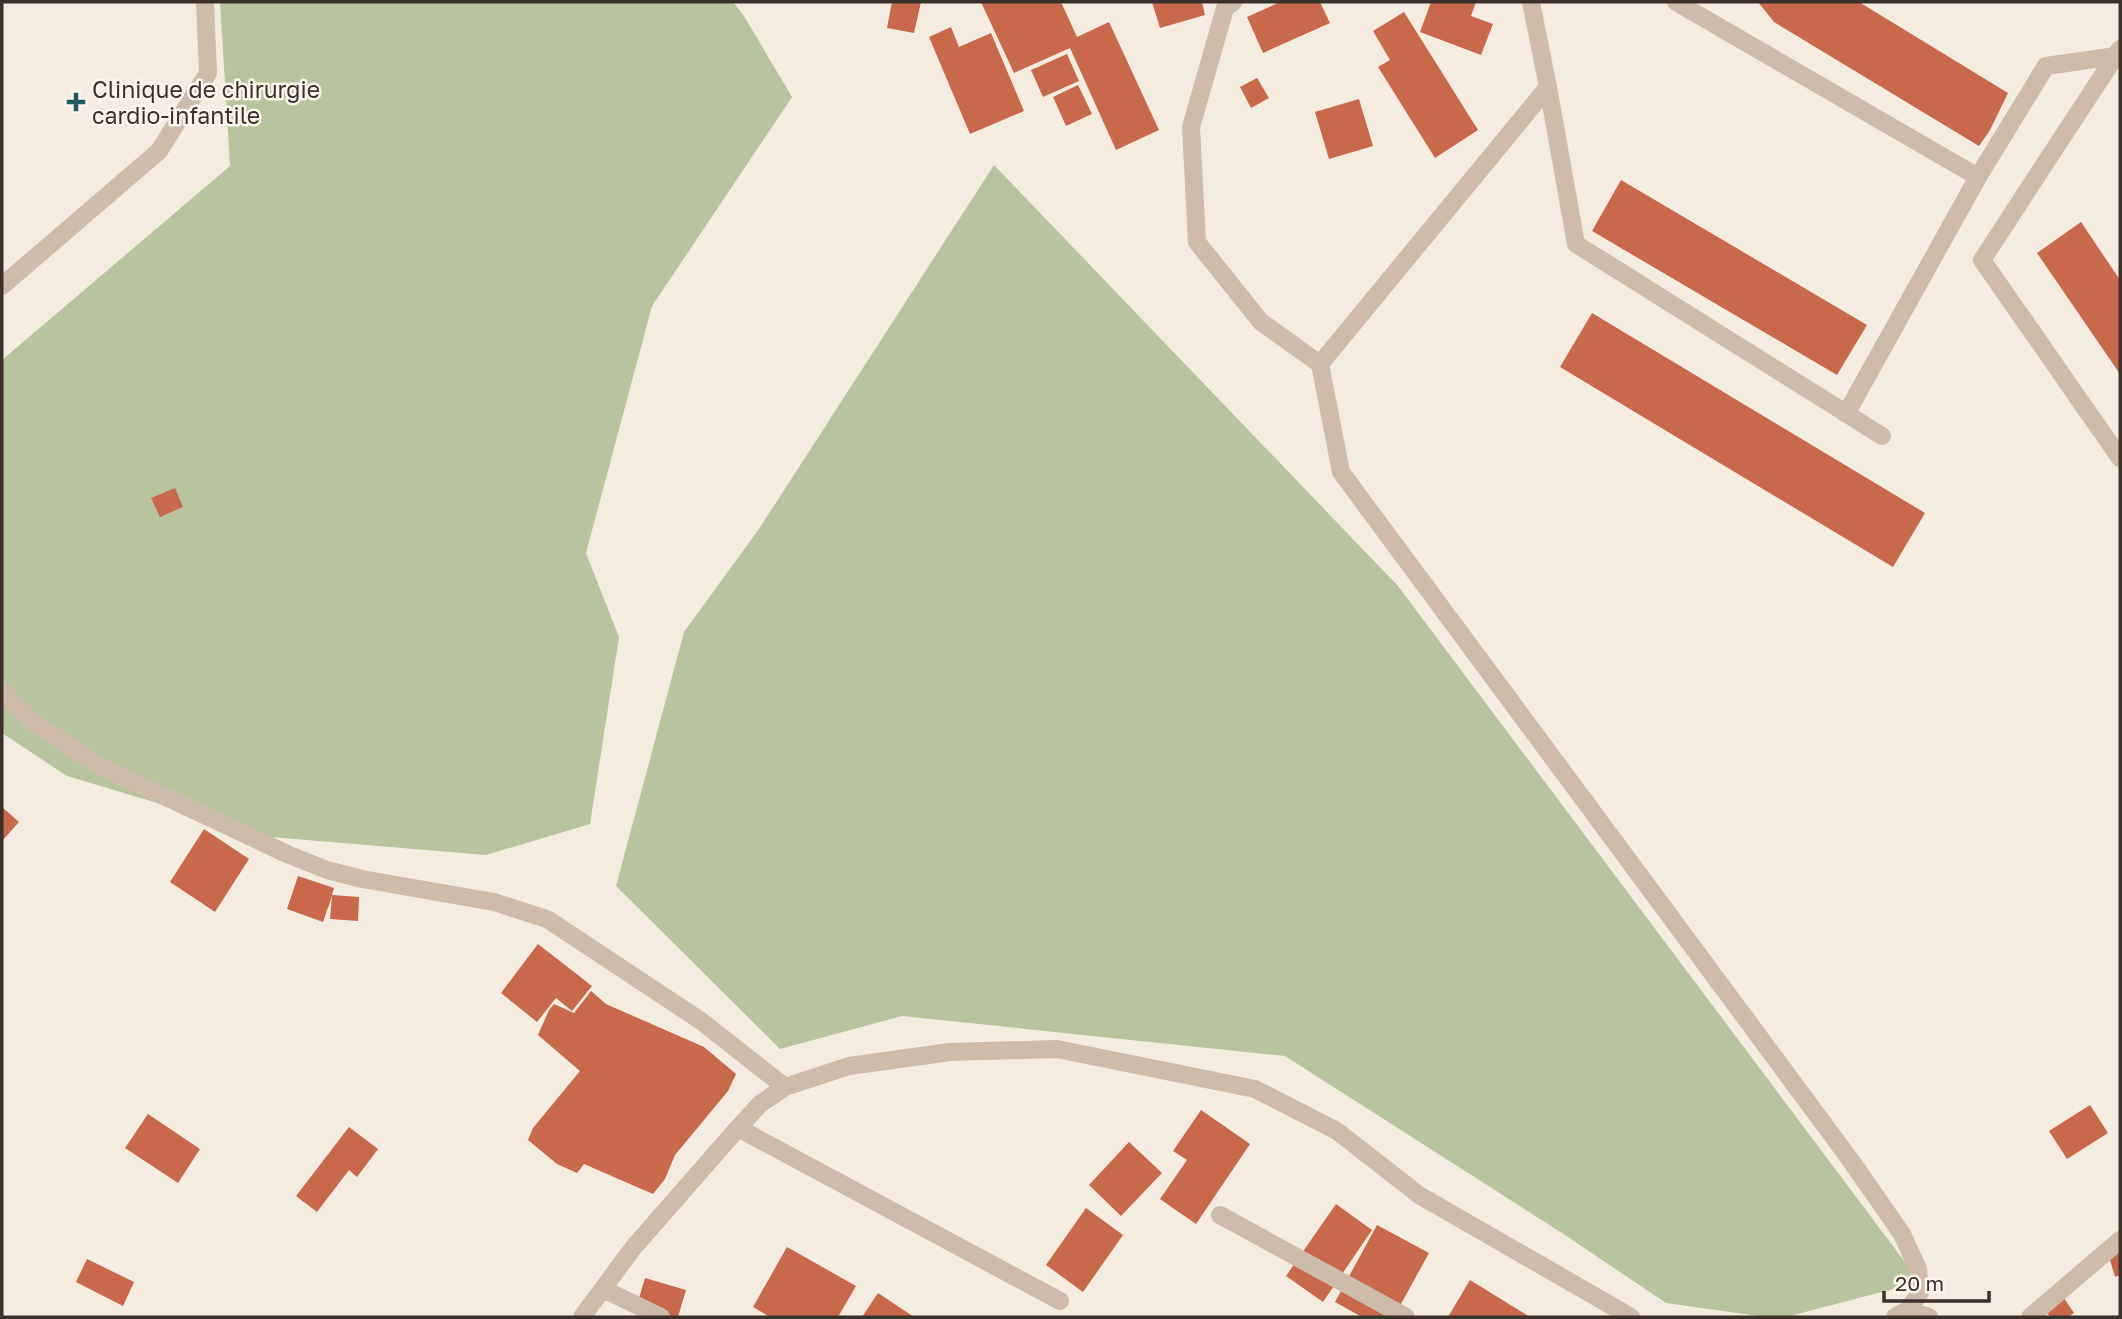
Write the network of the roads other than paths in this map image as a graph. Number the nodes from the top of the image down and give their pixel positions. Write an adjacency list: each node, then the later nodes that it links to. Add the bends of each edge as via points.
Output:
1 (205, 2): 8 (street, via 208,73 159,151)
2 (1233, 2): 9 (street, via 1225,8 1191,127 1197,242 1261,322)
3 (1531, 2): 6 (street)
4 (1676, 2): 7 (street)
5 (2118, 53): 7 (street, via 2046,66); 12 (street, via 1982,260)
6 (1548, 87): 9 (street); 10 (street, via 1576,244)
7 (1978, 177): 10 (street)
8 (2, 286)
9 (1320, 364): 20 (street, via 1341,472 1902,1234 1918,1269 1920,1293)
10 (1846, 414): 11 (street)
11 (1882, 436)
12 (2120, 458)
13 (2, 690): 14 (street, via 30,720 98,765 287,854 362,879 494,902 547,919 701,1021)
14 (785, 1087): 15 (street, via 760,1104); 24 (street, via 849,1066 950,1052 1057,1049 1255,1089 1337,1131 1419,1195)
15 (738, 1128): 18 (street); 19 (street)
16 (1220, 1215): 23 (street)
17 (2120, 1240): 26 (street)
18 (603, 1289): 21 (street); 22 (street)
19 (1060, 1301)
20 (1901, 1313): 25 (street)
21 (582, 1317)
22 (661, 1317)
23 (1406, 1317)
24 (1631, 1317)
25 (1929, 1317)
26 (2030, 1317)

